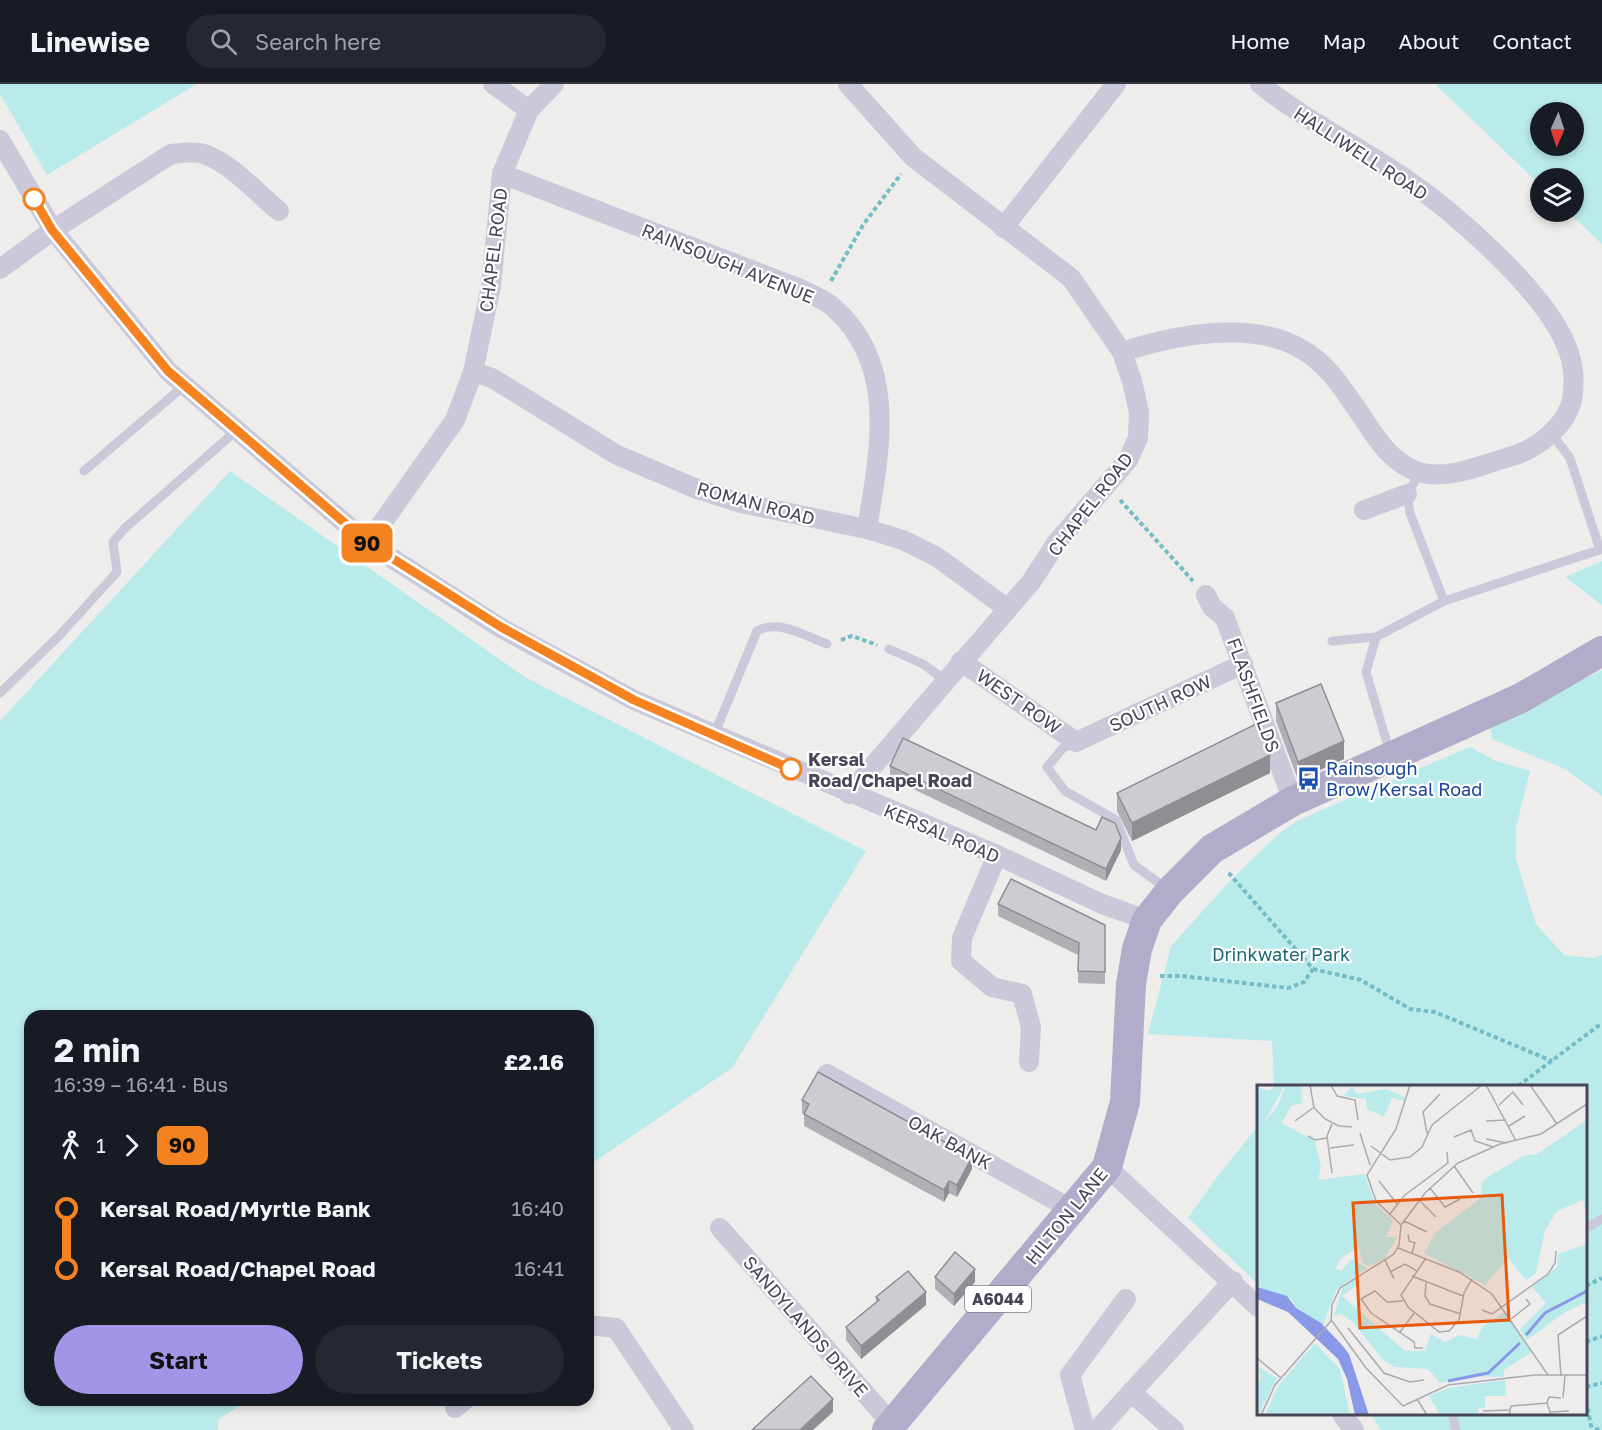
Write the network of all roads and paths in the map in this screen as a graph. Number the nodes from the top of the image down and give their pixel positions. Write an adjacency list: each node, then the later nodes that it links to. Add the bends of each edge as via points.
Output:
1 (493, 84): 6 (street)
2 (554, 84): 6 (street, CHAPEL ROAD)
3 (848, 84): 8 (street, CHAPEL ROAD)
4 (1116, 84): 11 (street)
5 (1260, 84): 19 (street, HALLIWELL ROAD, via 1308,120 1405,178 1478,237 1513,272 1557,328 1572,362 1570,406)
6 (530, 110): 9 (street, CHAPEL ROAD)
7 (0, 140): 12 (street, KERSAL ROAD)
8 (913, 157): 11 (street, CHAPEL ROAD); 14 (path, via 863,225)
9 (502, 174): 14 (street, RAINSOUGH AVENUE, via 798,288); 16 (street, CHAPEL ROAD, via 491,286)
10 (279, 211): 12 (street, via 226,167 204,154 189,152 171,154)
11 (1003, 228): 15 (street, CHAPEL ROAD, via 1071,278)
12 (52, 230): 13 (street); 17 (street, KERSAL ROAD, via 168,371)
13 (0, 269)
14 (822, 301): 25 (street, RAINSOUGH AVENUE, via 833,306 858,333 871,357 879,391 876,471)
15 (1122, 352): 21 (street, via 1204,333 1290,343 1327,369 1380,444); 22 (street, CHAPEL ROAD, via 1139,412 1138,438 1128,460)
16 (473, 372): 25 (street, ROMAN ROAD, via 492,378 617,455 697,489 787,514); 26 (street, CHAPEL ROAD, via 455,420)
17 (184, 385): 18 (street, KERSAL ROAD); 20 (lane)
18 (237, 430): 26 (street, KERSAL ROAD); 39 (lane, via 124,529 113,542 117,572)
19 (1551, 433): 21 (street, HALLIWELL ROAD, via 1522,453 1445,474); 27 (lane, via 1570,458)
20 (84, 471)
21 (1420, 473): 23 (lane)
22 (1107, 484): 28 (path); 30 (street, CHAPEL ROAD, via 1057,542)
23 (1407, 494): 24 (street); 29 (lane, via 1410,513)
24 (1364, 510)
25 (867, 529): 30 (street, ROMAN ROAD, via 903,540 937,557)
26 (368, 543): 40 (street, KERSAL ROAD, via 532,644 634,700)
27 (1601, 549): 29 (lane)
28 (1206, 595): 37 (street, FLASHFIELDS, via 1212,607 1225,618)
29 (1444, 602): 31 (lane)
30 (1008, 609): 36 (street, CHAPEL ROAD)
31 (1376, 637): 32 (lane); 42 (lane, via 1366,672)
32 (1332, 641)
33 (827, 644): 34 (path, via 852,636); 40 (lane, via 778,625 757,631)
34 (889, 649): 38 (lane, via 923,664)
35 (1602, 651): 42 (main road, HILTON LANE, via 1521,698)
36 (961, 661): 38 (street, CHAPEL ROAD); 41 (street, WEST ROW)
37 (1243, 664): 41 (street, SOUTH ROW); 44 (street, FLASHFIELDS)
38 (945, 680): 43 (street, CHAPEL ROAD)
39 (0, 693)
40 (714, 735): 43 (street, KERSAL ROAD)
41 (1076, 742): 47 (lane, via 1064,748 1047,767 1065,791 1116,820 1134,865)
42 (1392, 758): 44 (main road, HILTON LANE)
43 (849, 794): 46 (street, KERSAL ROAD)
44 (1293, 801): 45 (main road, HILTON LANE)
45 (1212, 849): 47 (main road, HILTON LANE); 50 (path)
46 (997, 855): 48 (street, KERSAL ROAD, via 1102,904); 53 (street, via 962,938 961,961 992,987 1022,994 1031,1027)
47 (1170, 891): 48 (main road, HILTON LANE)
48 (1148, 920): 49 (main road, HILTON LANE / A6044)
49 (1133, 969): 50 (path, via 1155,976 1288,988 1304,982); 56 (main road, HILTON LANE / A6044, via 1125,1102)
50 (1313, 969): 52 (path, via 1361,980 1410,1009 1435,1012)
51 (1602, 1023): 52 (path)
52 (1552, 1061): 55 (path)
53 (1029, 1062)
54 (827, 1074): 57 (street, OAK BANK)
55 (1519, 1085)
56 (1107, 1167): 57 (main road, HILTON LANE / A6044); 62 (street)
57 (1073, 1210): 75 (main road, HILTON LANE / A6044)
58 (1602, 1219): 59 (lane)
59 (1587, 1227)
60 (720, 1228): 75 (street, SANDYLANDS DRIVE)
61 (1602, 1278): 63 (path)
62 (1233, 1281): 65 (street); 71 (street)
63 (1587, 1286)
64 (1126, 1299): 78 (street, via 1070,1376)
65 (1257, 1306)
66 (594, 1326): 77 (street, via 616,1328)
67 (1602, 1336): 68 (path)
68 (1587, 1342)
69 (1602, 1383): 70 (path)
70 (1587, 1387)
71 (1131, 1392): 79 (street); 80 (street)
72 (1587, 1405): 83 (path)
73 (1343, 1415): 81 (street)
74 (1452, 1415): 82 (lane)
75 (890, 1427)
76 (1602, 1427): 83 (path)
77 (684, 1430)
78 (1085, 1430)
79 (1097, 1430)
80 (1174, 1430)
81 (1354, 1430)
82 (1456, 1430)
83 (1593, 1430)

